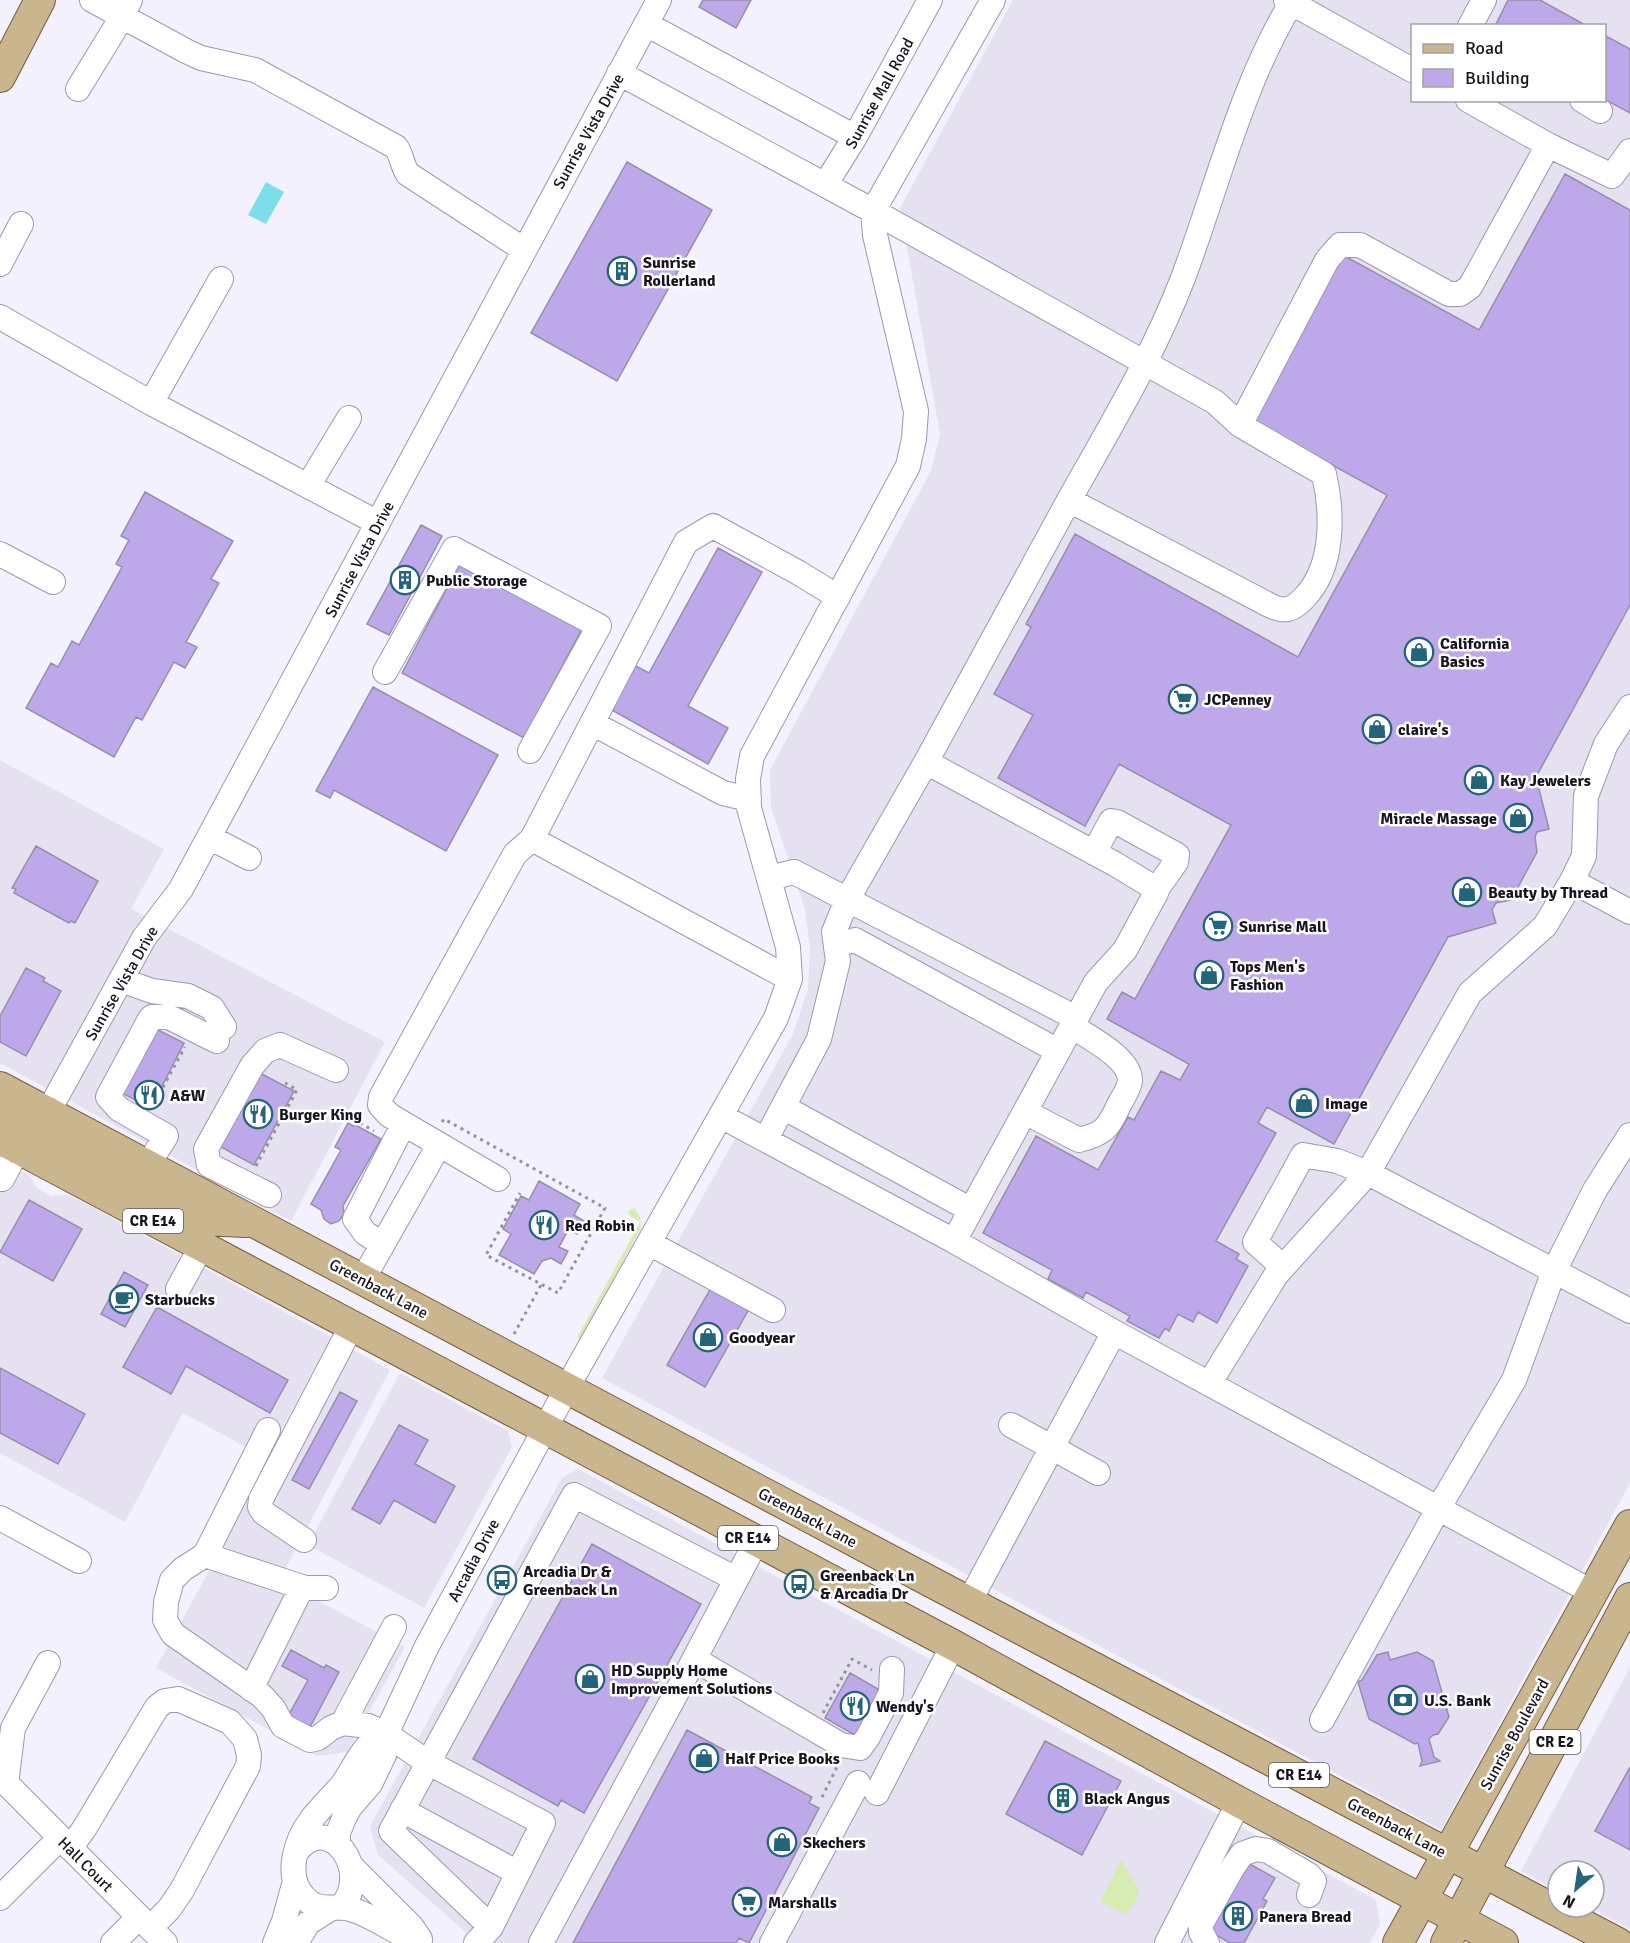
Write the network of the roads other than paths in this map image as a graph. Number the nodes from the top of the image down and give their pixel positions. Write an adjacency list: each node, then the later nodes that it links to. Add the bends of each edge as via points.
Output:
1 (39, 0): 13 (main road)
2 (92, 0): 8 (street)
3 (659, 0): 9 (street, Sunrise Vista Drive)
4 (930, 0): 16 (street, Sunrise Mall Road)
5 (993, 0): 20 (street)
6 (1484, 0): 10 (street)
7 (1290, 1): 11 (street); 26 (street, via 1254,79 1182,279)
8 (126, 8): 14 (street); 22 (street, via 201,58 255,70 396,147 408,174)
9 (646, 24): 12 (street, Sunrise Vista Drive); 16 (street)
10 (1471, 24)
11 (1411, 69)
12 (619, 73): 19 (street); 22 (street, Sunrise Vista Drive)
13 (0, 77)
14 (78, 89)
15 (1472, 102): 17 (street)
16 (855, 137): 19 (street, Sunrise Mall Road)
17 (1548, 145): 18 (street, via 1612,176); 29 (street, via 1470,287 1460,294 1449,294 1360,244 1340,244 1327,260)
18 (1630, 151)
19 (825, 185): 20 (street)
20 (873, 211): 26 (street); 35 (street, via 875,235 916,411 914,439 908,466)
21 (21, 224): 23 (street)
22 (523, 249): 32 (street, Sunrise Vista Drive)
23 (0, 264)
24 (221, 279): 27 (street)
25 (0, 317): 27 (street)
26 (1145, 363): 29 (street, via 1215,402); 31 (street)
27 (151, 403): 30 (street)
28 (349, 418): 30 (street)
29 (1240, 425): 31 (street, via 1324,474 1329,513 1325,561 1311,591 1292,609 1284,611 1269,605)
30 (308, 486): 32 (street)
31 (1069, 500): 40 (street)
32 (378, 523): 42 (street, Sunrise Vista Drive)
33 (0, 554): 34 (street)
34 (53, 582)
35 (838, 597): 38 (street, via 713,526 686,542); 41 (street, via 752,756)
36 (385, 672): 39 (street, via 454,549 599,626)
37 (1630, 707): 47 (street, via 1606,744 1586,796 1584,856)
38 (592, 723): 41 (street, via 723,793); 43 (street)
39 (530, 751)
40 (926, 762): 44 (street); 49 (street)
41 (749, 800): 46 (street)
42 (209, 837): 45 (street); 53 (street, Sunrise Vista Drive, via 181,889 144,938)
43 (532, 839): 52 (street); 63 (street, via 515,854 381,1097 383,1111)
44 (1094, 853): 48 (street); 48 (street, via 1111,821 1177,855)
45 (249, 858)
46 (769, 878): 49 (street, via 794,872); 52 (street, via 788,947)
47 (1572, 881): 50 (street); 69 (street, via 1545,926 1470,993)
48 (1156, 890): 54 (street, via 1125,950 1096,982)
49 (847, 900): 51 (street, via 834,932); 54 (street)
50 (1630, 912)
51 (836, 945): 55 (street, via 855,940); 58 (street, via 838,961 819,1040)
52 (790, 979): 62 (street, Arcadia Drive, via 776,1018)
53 (121, 980): 59 (street, Sunrise Vista Drive); 68 (street, via 152,991 188,996 212,1008 221,1034 169,1017 152,1017 108,1097 119,1109 166,1136)
54 (1074, 1022): 55 (street); 60 (street, via 1128,1070 1130,1083 1109,1126 1096,1136 1078,1140)
55 (1058, 1051): 60 (street)
56 (336, 1070): 73 (street, via 280,1045 265,1051 252,1066 206,1149 209,1165 272,1190)
57 (0, 1088): 59 (main road, Greenback Lane / CR E14)
58 (783, 1107): 65 (street); 72 (street)
59 (48, 1112): 61 (main road, via 35,1121 15,1122); 68 (main road, Greenback Lane / CR E14)
60 (1024, 1112): 72 (street)
61 (0, 1114)
62 (721, 1116): 65 (street); 75 (street, Arcadia Drive)
63 (404, 1125): 66 (street); 76 (street, via 355,1219 365,1233)
64 (1630, 1135): 79 (street, via 1594,1190)
65 (766, 1139): 74 (street)
66 (435, 1143): 71 (street); 76 (street)
67 (9, 1144): 70 (street); 73 (main road, via 45,1140 202,1220); 77 (main road, CR E14, via 120,1213)
68 (147, 1166): 73 (main road, Greenback Lane / CR E14)
69 (1368, 1173): 78 (street); 78 (street, via 1337,1161 1303,1155 1255,1242); 79 (street)
70 (2, 1179)
71 (498, 1179)
72 (971, 1210): 74 (street)
73 (255, 1223): 80 (main road, Greenback Lane / CR E14)
74 (954, 1241): 85 (street)
75 (649, 1243): 82 (street); 87 (street, Arcadia Drive)
76 (382, 1244): 80 (street)
77 (201, 1247): 81 (street); 84 (main road, CR E14)
78 (1283, 1267): 86 (street)
79 (1554, 1271): 83 (street); 93 (street, via 1514,1380)
80 (363, 1279): 87 (main road, Greenback Lane / CR E14)
81 (178, 1289)
82 (773, 1310)
83 (1630, 1311)
84 (351, 1327): 89 (main road, CR E14); 96 (street, via 261,1499 264,1514)
85 (1114, 1332): 86 (street); 91 (street)
86 (1209, 1384): 93 (street)
87 (566, 1389): 89 (street, Arcadia Drive); 101 (main road, Greenback Lane / CR E14)
88 (1011, 1425): 91 (street)
89 (545, 1429): 97 (main road, CR E14); 116 (street, Arcadia Drive, via 427,1646)
90 (268, 1430): 98 (street)
91 (1051, 1448): 92 (street); 105 (street)
92 (1098, 1473)
93 (1438, 1509): 104 (street); 114 (street)
94 (0, 1518): 99 (street)
95 (1630, 1525): 104 (main road, Sunrise Boulevard / CR E2)
96 (304, 1540)
97 (756, 1542): 100 (street); 109 (main road, CR E14)
98 (206, 1555): 102 (street); 113 (street, via 172,1580 165,1620 173,1634)
99 (79, 1561)
100 (736, 1579): 110 (street); 117 (street, via 574,1495)
101 (935, 1584): 105 (main road, Greenback Lane / CR E14); 109 (main road)
102 (302, 1587): 103 (street); 113 (street)
103 (326, 1588)
104 (1592, 1592): 124 (main road, Sunrise Boulevard / CR E2)
105 (969, 1602): 108 (main road, Greenback Lane / CR E14)
106 (1628, 1607): 126 (main road, CR E2)
107 (394, 1627): 115 (street)
108 (1017, 1627): 109 (main road); 124 (main road, Greenback Lane / CR E14)
109 (953, 1645): 119 (main road, CR E14); 141 (street)
110 (694, 1659): 112 (street, via 841,1745 860,1748 891,1693); 140 (street)
111 (48, 1662): 118 (street, via 13,1728)
112 (886, 1672)
113 (252, 1689): 115 (street, via 273,1708 283,1726 310,1740)
114 (1322, 1720)
115 (343, 1723): 116 (street, via 368,1726)
116 (386, 1734): 117 (street); 122 (street, Arcadia Drive, via 384,1755 370,1784 344,1818); 123 (street, Arcadia Drive, via 368,1745 340,1788 305,1828)
117 (428, 1762): 120 (street); 127 (street, via 543,1823)
118 (3, 1780): 121 (street, Hall Court)
119 (1239, 1802): 131 (main road, CR E14); 142 (street)
120 (402, 1810): 127 (street); 135 (street, via 391,1831)
121 (65, 1843): 130 (street); 133 (street, Hall Court); 133 (street, via 84,1829 157,1707 165,1701 178,1698 230,1722 244,1740 248,1766 182,1890)
122 (338, 1844): 123 (street, via 311,1838); 125 (street)
123 (297, 1851): 128 (street)
124 (1448, 1854): 126 (main road, Greenback Lane / CR E14); 131 (main road, Sunrise Boulevard / CR E2)
125 (352, 1867): 132 (street, via 352,1890); 139 (street, via 411,1926)
126 (1485, 1873): 134 (main road, CR E2); 146 (main road, Greenback Lane / CR E14)
127 (518, 1874): 135 (street)
128 (295, 1881): 132 (street, via 311,1903); 137 (street)
129 (1309, 1895): 143 (street, via 1314,1881 1309,1875 1268,1851 1256,1849 1242,1854 1201,1924)
130 (0, 1898)
131 (1423, 1900): 134 (main road, CR E14); 144 (main road, Sunrise Boulevard / CR E2)
132 (336, 1908): 138 (street, via 308,1923); 139 (street, via 366,1915)
133 (152, 1929): 136 (street)
134 (1452, 1931): 145 (main road, CR E14)
135 (483, 1935)
136 (113, 1943)
137 (275, 1943)
138 (296, 1943)
139 (422, 1943)
140 (542, 1943)
141 (772, 1943)
142 (1167, 1943)
143 (1207, 1943)
144 (1398, 1943)
145 (1503, 1943)
146 (1618, 1943)

